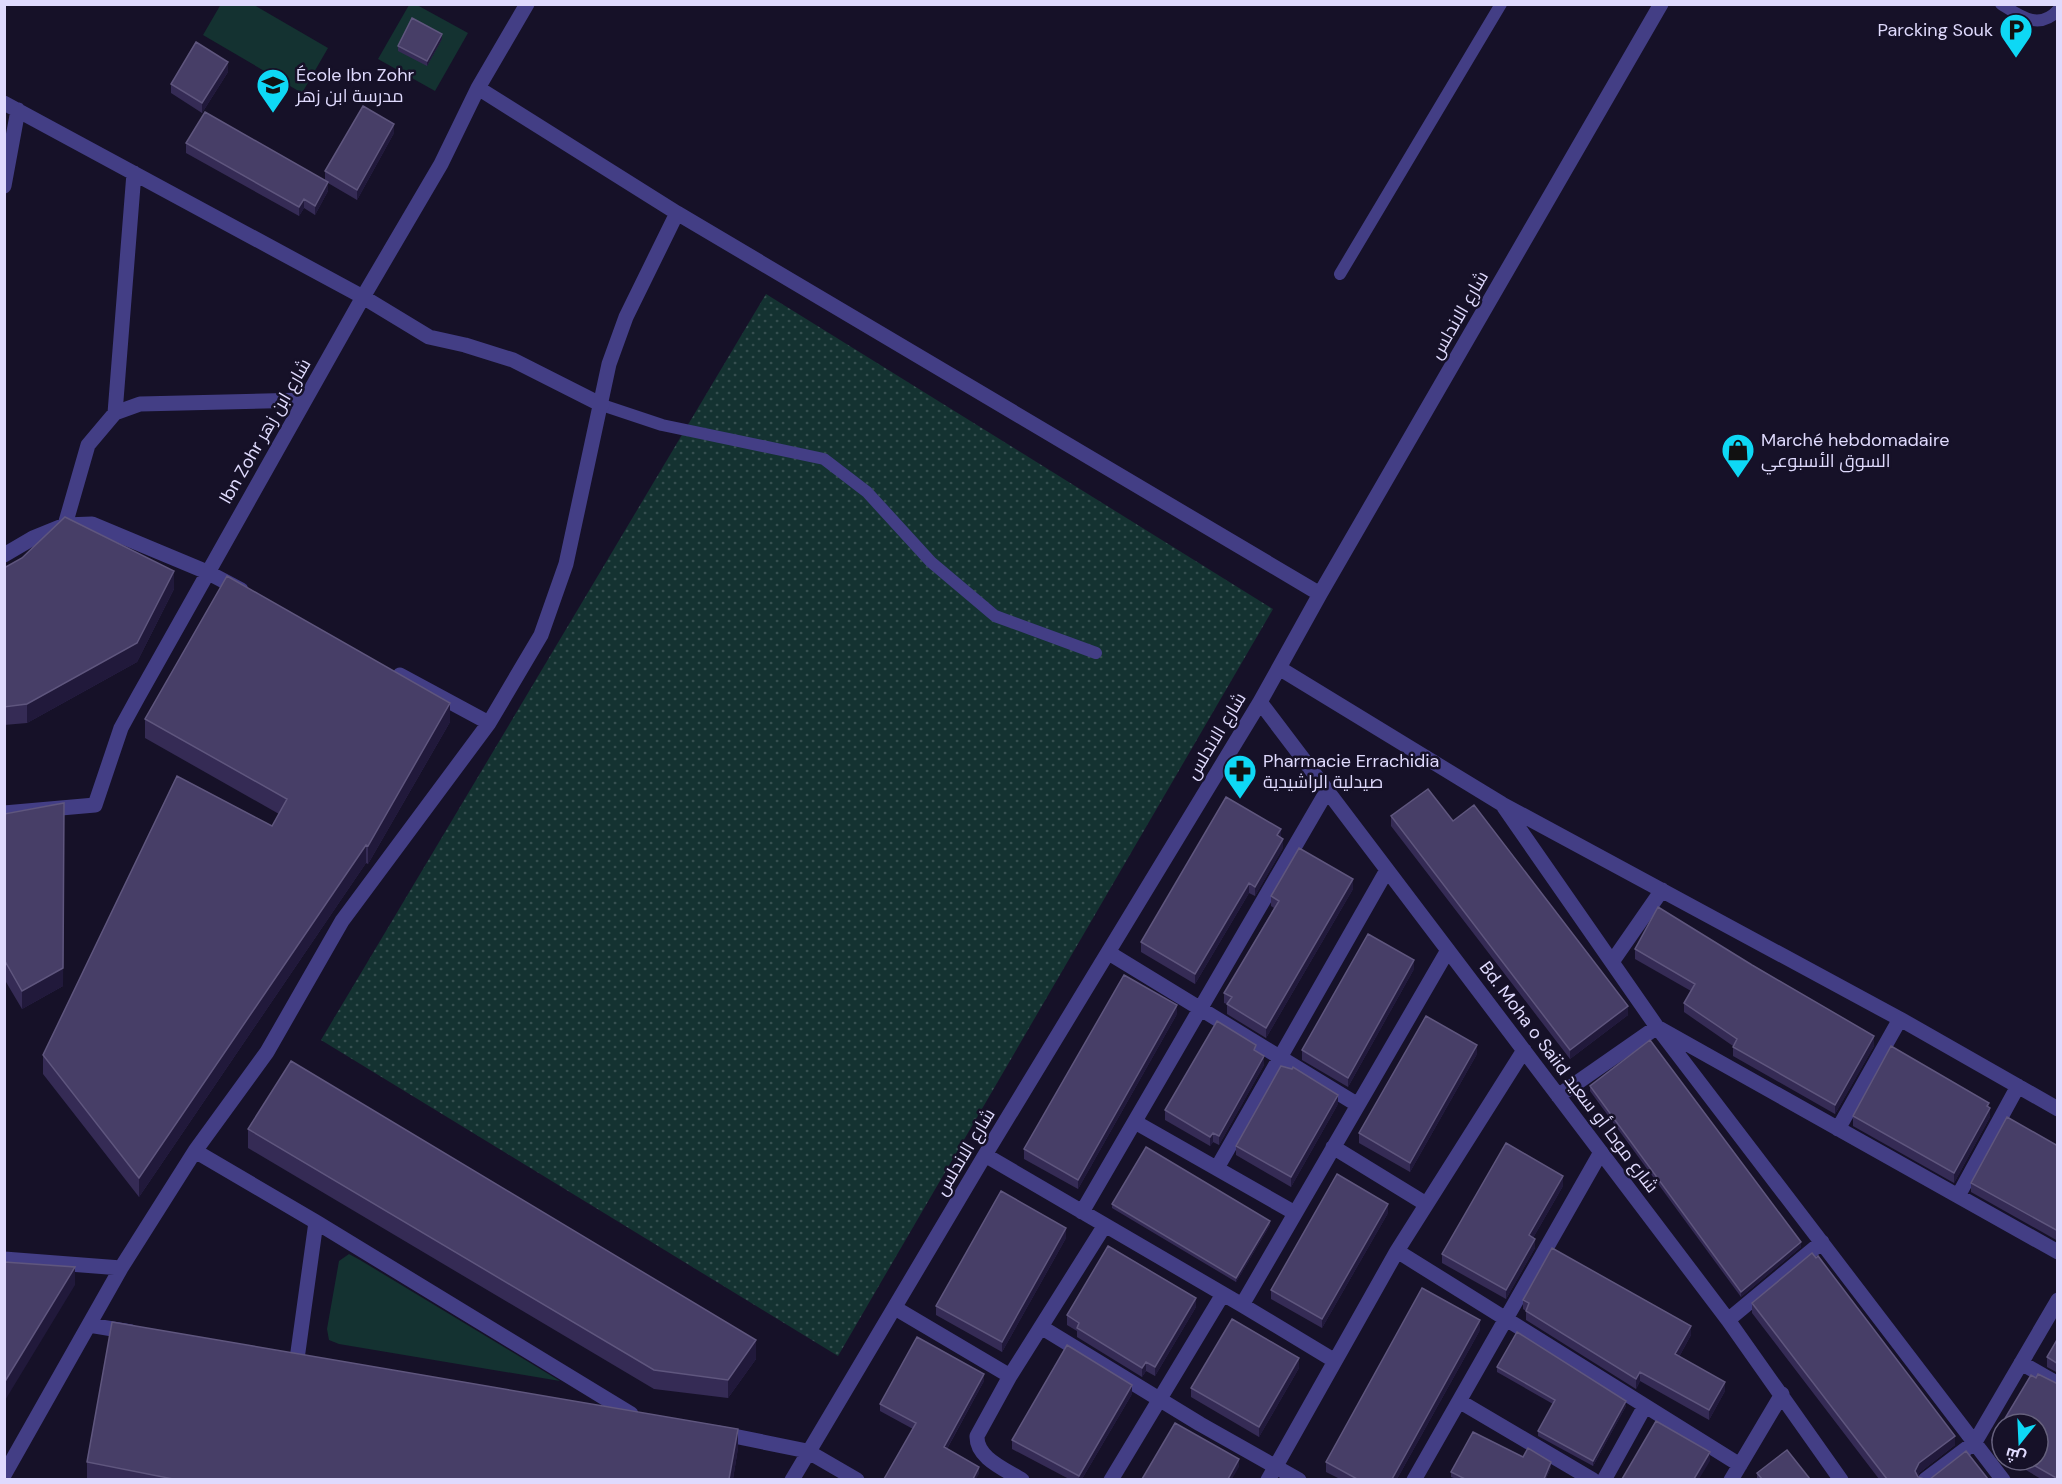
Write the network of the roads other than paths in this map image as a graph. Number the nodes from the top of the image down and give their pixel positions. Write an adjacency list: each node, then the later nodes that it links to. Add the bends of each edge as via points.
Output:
1 (527, 4): 6 (street, Ibn Zohr شارع ابن زهر)
2 (1501, 4): 11 (lane)
3 (1661, 4): 19 (street, شارع الاندلس)
4 (2001, 4): 5 (lane, via 2038,22 2050,19)
5 (2058, 10)
6 (478, 88): 10 (street); 12 (street, Ibn Zohr شارع ابن زهر, via 441,164)
7 (11, 106): 8 (street); 9 (street)
8 (134, 172): 12 (street); 15 (street)
9 (4, 186)
10 (677, 213): 14 (street, via 626,317 609,364); 19 (street)
11 (1340, 274)
12 (363, 297): 13 (street, Ibn Zohr شارع ابن زهر); 14 (street, via 429,337 513,360)
13 (305, 400): 15 (street, via 140,404); 18 (street, Ibn Zohr شارع ابن زهر)
14 (602, 405): 21 (lane, via 662,425 824,459 867,492 931,562 995,616); 25 (street, via 566,564 540,635)
15 (115, 412): 16 (street, via 88,445)
16 (65, 525): 17 (street); 18 (street, via 92,524)
17 (4, 555)
18 (207, 572): 20 (street); 28 (street, Ibn Zohr شارع ابن زهر, via 121,728 95,805)
19 (1320, 594): 23 (street, شارع الاندلس)
20 (259, 600)
21 (1096, 653)
22 (385, 667): 25 (street)
23 (1279, 669): 24 (street, شارع الاندلس); 27 (street)
24 (1260, 702): 26 (street, Bd. Moha o Saiid شارع موحا أو سعيد); 32 (street, شارع الاندلس)
25 (489, 723): 46 (street, via 342,921 267,1052)
26 (1327, 791): 29 (street, Bd. Moha o Saiid شارع موحا أو سعيد); 34 (street)
27 (1502, 804): 30 (street); 33 (street)
28 (4, 813)
29 (1387, 870): 31 (street, Bd. Moha o Saiid شارع موحا أو سعيد); 38 (street)
30 (1662, 890): 33 (street); 35 (street)
31 (1448, 950): 37 (street, Bd. Moha o Saiid شارع موحا أو سعيد); 41 (street)
32 (1109, 952): 34 (street); 48 (street, شارع الاندلس)
33 (1612, 962): 36 (street)
34 (1200, 1009): 38 (street); 43 (street)
35 (1900, 1019): 39 (street); 44 (street)
36 (1657, 1027): 40 (street); 44 (street); 56 (street)
37 (1524, 1050): 40 (street, Bd. Moha o Saiid شارع موحا أو سعيد); 51 (street)
38 (1280, 1058): 41 (street); 49 (street)
39 (2018, 1086): 42 (street); 50 (street)
40 (1558, 1096): 47 (street, Bd. Moha o Saiid شارع موحا أو سعيد)
41 (1358, 1105): 45 (street)
42 (2058, 1109)
43 (1135, 1122): 49 (street); 52 (street)
44 (1838, 1129): 50 (street)
45 (1334, 1147): 51 (street); 53 (street)
46 (195, 1151): 54 (street); 60 (street)
47 (1601, 1152): 65 (street); 66 (street, Bd. Moha o Saiid شارع موحا أو سعيد)
48 (985, 1155): 52 (street); 64 (street, شارع الاندلس)
49 (1217, 1168): 53 (street)
50 (1958, 1196): 58 (street)
51 (1426, 1204): 57 (street)
52 (1082, 1212): 55 (street)
53 (1295, 1213): 63 (street)
54 (316, 1222): 70 (street); 79 (street, via 637,1416)
55 (1105, 1225): 61 (street); 68 (street)
56 (1822, 1242): 66 (street); 81 (street)
57 (1397, 1251): 65 (street); 71 (street)
58 (2058, 1252)
59 (4, 1259): 60 (street)
60 (121, 1268): 67 (street)
61 (1223, 1294): 63 (street); 76 (street)
62 (2058, 1300): 72 (street)
63 (1242, 1305): 71 (street)
64 (895, 1308): 73 (street); 82 (street, شارع الاندلس)
65 (1506, 1319): 77 (street); 78 (street)
66 (1728, 1320): 75 (street, Bd. Moha o Saiid شارع موحا أو سعيد)
67 (89, 1325): 69 (street); 85 (street)
68 (1041, 1327): 73 (street); 76 (street)
69 (147, 1334)
70 (297, 1359)
71 (1335, 1361): 84 (street)
72 (2021, 1363): 74 (street); 81 (street)
73 (1010, 1376): 88 (street, via 977,1436 977,1444 987,1458)
74 (2058, 1384)
75 (1782, 1394): 83 (street); 95 (street, Bd. Moha o Saiid شارع موحا أو سعيد)
76 (1159, 1397): 84 (street); 89 (street)
77 (1459, 1401): 91 (street); 92 (street)
78 (1645, 1406): 83 (street); 93 (street)
79 (597, 1409)
80 (702, 1429): 82 (street)
81 (1975, 1442): 96 (street); 97 (street)
82 (807, 1451): 86 (street, شارع الاندلس); 87 (street)
83 (1740, 1465): 94 (street)
84 (1272, 1473): 90 (street)
85 (4, 1475)
86 (792, 1479)
87 (857, 1479)
88 (1022, 1479)
89 (1111, 1479)
90 (1299, 1479)
91 (1414, 1479)
92 (1593, 1479)
93 (1604, 1479)
94 (1731, 1479)
95 (1842, 1479)
96 (1925, 1479)
97 (2003, 1479)

